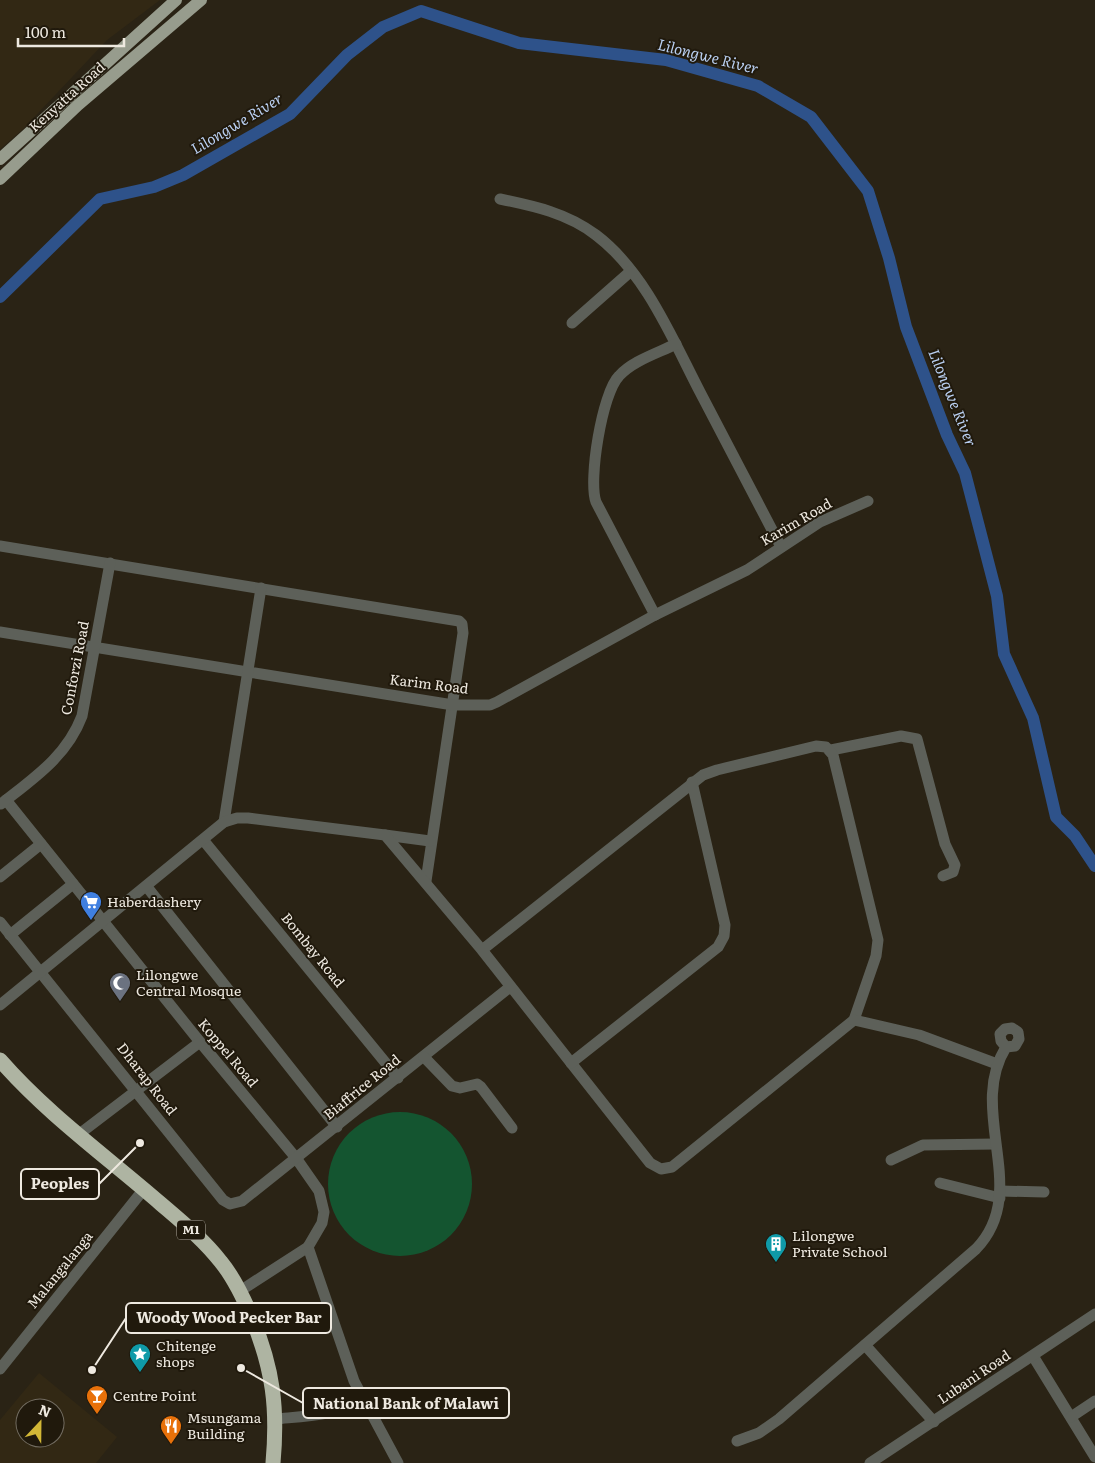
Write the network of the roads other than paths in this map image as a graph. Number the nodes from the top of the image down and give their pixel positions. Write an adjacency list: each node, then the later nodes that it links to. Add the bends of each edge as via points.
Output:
1 (176, 0): 3 (main road, Kenyatta Road)
2 (202, 0): 4 (main road, Kenyatta Road, via 78,105)
3 (0, 159)
4 (0, 179)
5 (500, 199): 6 (street, via 546,209 578,223 611,248)
6 (631, 271): 7 (street); 8 (street)
7 (572, 323)
8 (676, 344): 11 (street); 14 (street, via 625,371 612,385 599,437 593,485 596,502)
9 (868, 501): 11 (street, Karim Road, via 820,522)
10 (0, 546): 12 (street)
11 (781, 547): 14 (street, Karim Road, via 714,587)
12 (110, 563): 13 (street); 16 (street, Conforzi Road)
13 (261, 588): 17 (street); 18 (street, via 459,621 463,633)
14 (655, 615): 18 (street, Karim Road, via 497,702 490,705)
15 (0, 632): 16 (street, Karim Road)
16 (94, 648): 17 (street, Karim Road); 21 (street, Conforzi Road, via 82,716 76,732 56,760)
17 (248, 673): 18 (street, Karim Road); 22 (street)
18 (453, 705): 25 (street)
19 (831, 750): 20 (street, via 816,746 717,770); 28 (street, via 901,736 917,739 945,844 954,865 952,872); 39 (street, via 878,940 876,956)
20 (692, 782): 35 (street); 44 (street, via 725,924 724,936 718,947)
21 (3, 803): 26 (street, Koppel Road)
22 (224, 822): 23 (street, via 248,818); 24 (street)
23 (386, 835): 25 (street); 29 (street)
24 (204, 841): 31 (street); 46 (street, Bombay Road)
25 (430, 841): 29 (street)
26 (41, 844): 27 (street); 30 (street, Koppel Road)
27 (0, 876)
28 (943, 876)
29 (426, 881): 35 (street)
30 (73, 884): 33 (street, Koppel Road); 34 (street)
31 (146, 887): 33 (street); 48 (street)
32 (0, 922): 34 (street, Dharap Road)
33 (104, 922): 36 (street); 40 (street, Koppel Road)
34 (10, 935): 36 (street, Dharap Road)
35 (482, 950): 37 (street)
36 (40, 972): 38 (street); 47 (street, Dharap Road)
37 (510, 987): 42 (street, Biaffrice Road); 44 (street)
38 (0, 1005)
39 (854, 1020): 44 (street, via 666,1169 650,1163); 45 (street, via 919,1035)
40 (200, 1042): 47 (street); 52 (street, Koppel Road)
41 (1006, 1047): 45 (street)
42 (424, 1057): 46 (street, Biaffrice Road); 49 (street, via 456,1088 477,1084 481,1087)
43 (0, 1060): 50 (highway, M1, via 39,1101)
44 (571, 1063)
45 (997, 1064): 51 (street, via 992,1122)
46 (398, 1078): 48 (street, Biaffrice Road)
47 (137, 1091): 50 (street); 58 (street, Dharap Road, via 223,1200)
48 (336, 1127): 52 (street, Biaffrice Road)
49 (512, 1128)
50 (78, 1135): 55 (highway, M1)
51 (995, 1144): 53 (street, via 923,1146); 57 (street)
52 (296, 1158): 58 (street, Biaffrice Road, via 242,1201); 59 (street, Koppel Road, via 323,1202 322,1223)
53 (891, 1160)
54 (940, 1183): 57 (street)
55 (144, 1189): 60 (highway, M1, via 214,1252); 64 (street, Malangalanga)
56 (1044, 1192): 57 (street)
57 (1000, 1194): 62 (street, via 997,1216 984,1240)
58 (230, 1204)
59 (308, 1247): 60 (street, Koppel Road); 65 (street, via 347,1364)
60 (240, 1291): 68 (highway, M1, via 267,1357)
61 (1095, 1314): 63 (street, Lubani Road)
62 (865, 1345): 69 (street); 70 (street, via 779,1419 759,1433)
63 (1033, 1356): 67 (street); 69 (street, Lubani Road)
64 (0, 1369)
65 (364, 1401): 68 (street, via 352,1408 323,1414); 73 (street)
66 (1095, 1401): 67 (street)
67 (1071, 1417): 71 (street)
68 (276, 1418): 72 (highway, M1)
69 (934, 1422): 74 (street, Lubani Road)
70 (737, 1441)
71 (1095, 1457)
72 (274, 1463)
73 (398, 1463)
74 (870, 1463)

